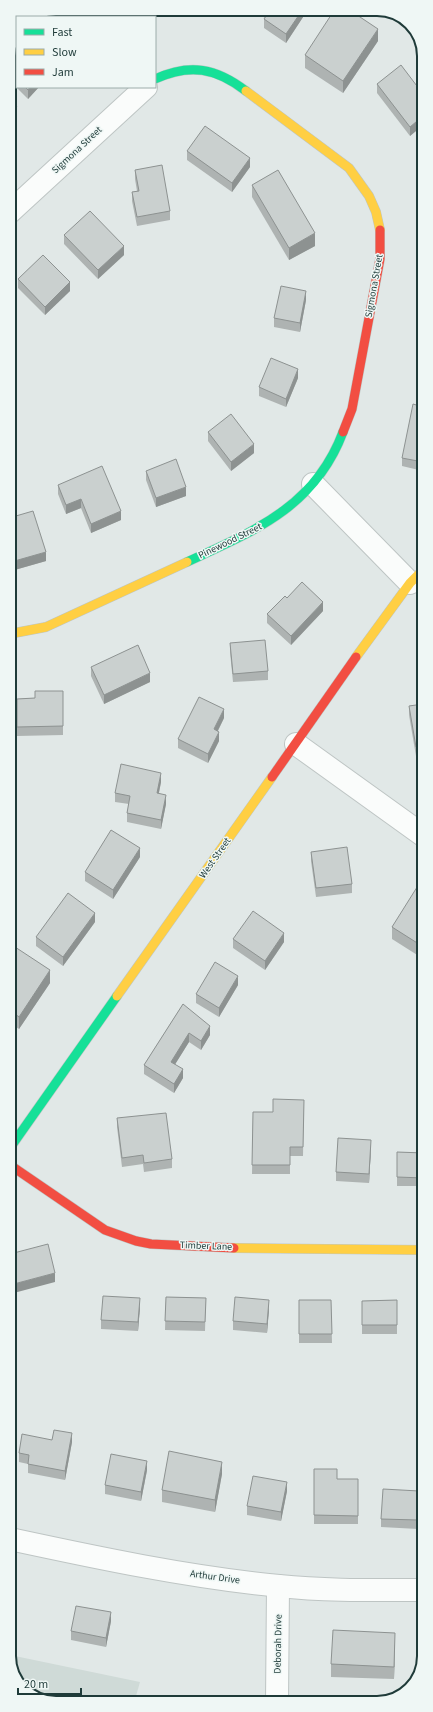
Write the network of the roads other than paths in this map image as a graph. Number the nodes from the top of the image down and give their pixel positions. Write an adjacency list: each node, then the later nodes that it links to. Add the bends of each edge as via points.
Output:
1 (156, 79): 4 (street, Sigmona Street, via 184,69 206,70 234,82 349,168 366,191 376,212 381,233 380,259 352,409 341,438)
2 (145, 88): 3 (street, Sigmona Street)
3 (16, 207)
4 (313, 484): 5 (street); 6 (street, Pinewood Street, via 278,516 259,528 53,624)
5 (417, 576): 7 (street, West Street, via 384,617)
6 (16, 633)
7 (296, 744): 8 (street); 9 (street, West Street)
8 (417, 831)
9 (16, 1140)
10 (16, 1169): 11 (street, Timber Lane, via 105,1230 151,1244)
11 (417, 1250)
12 (16, 1540): 13 (street, Arthur Drive, via 165,1570)
13 (278, 1586): 14 (street, Arthur Drive); 15 (street, Deborah Drive)
14 (417, 1590)
15 (277, 1696)

